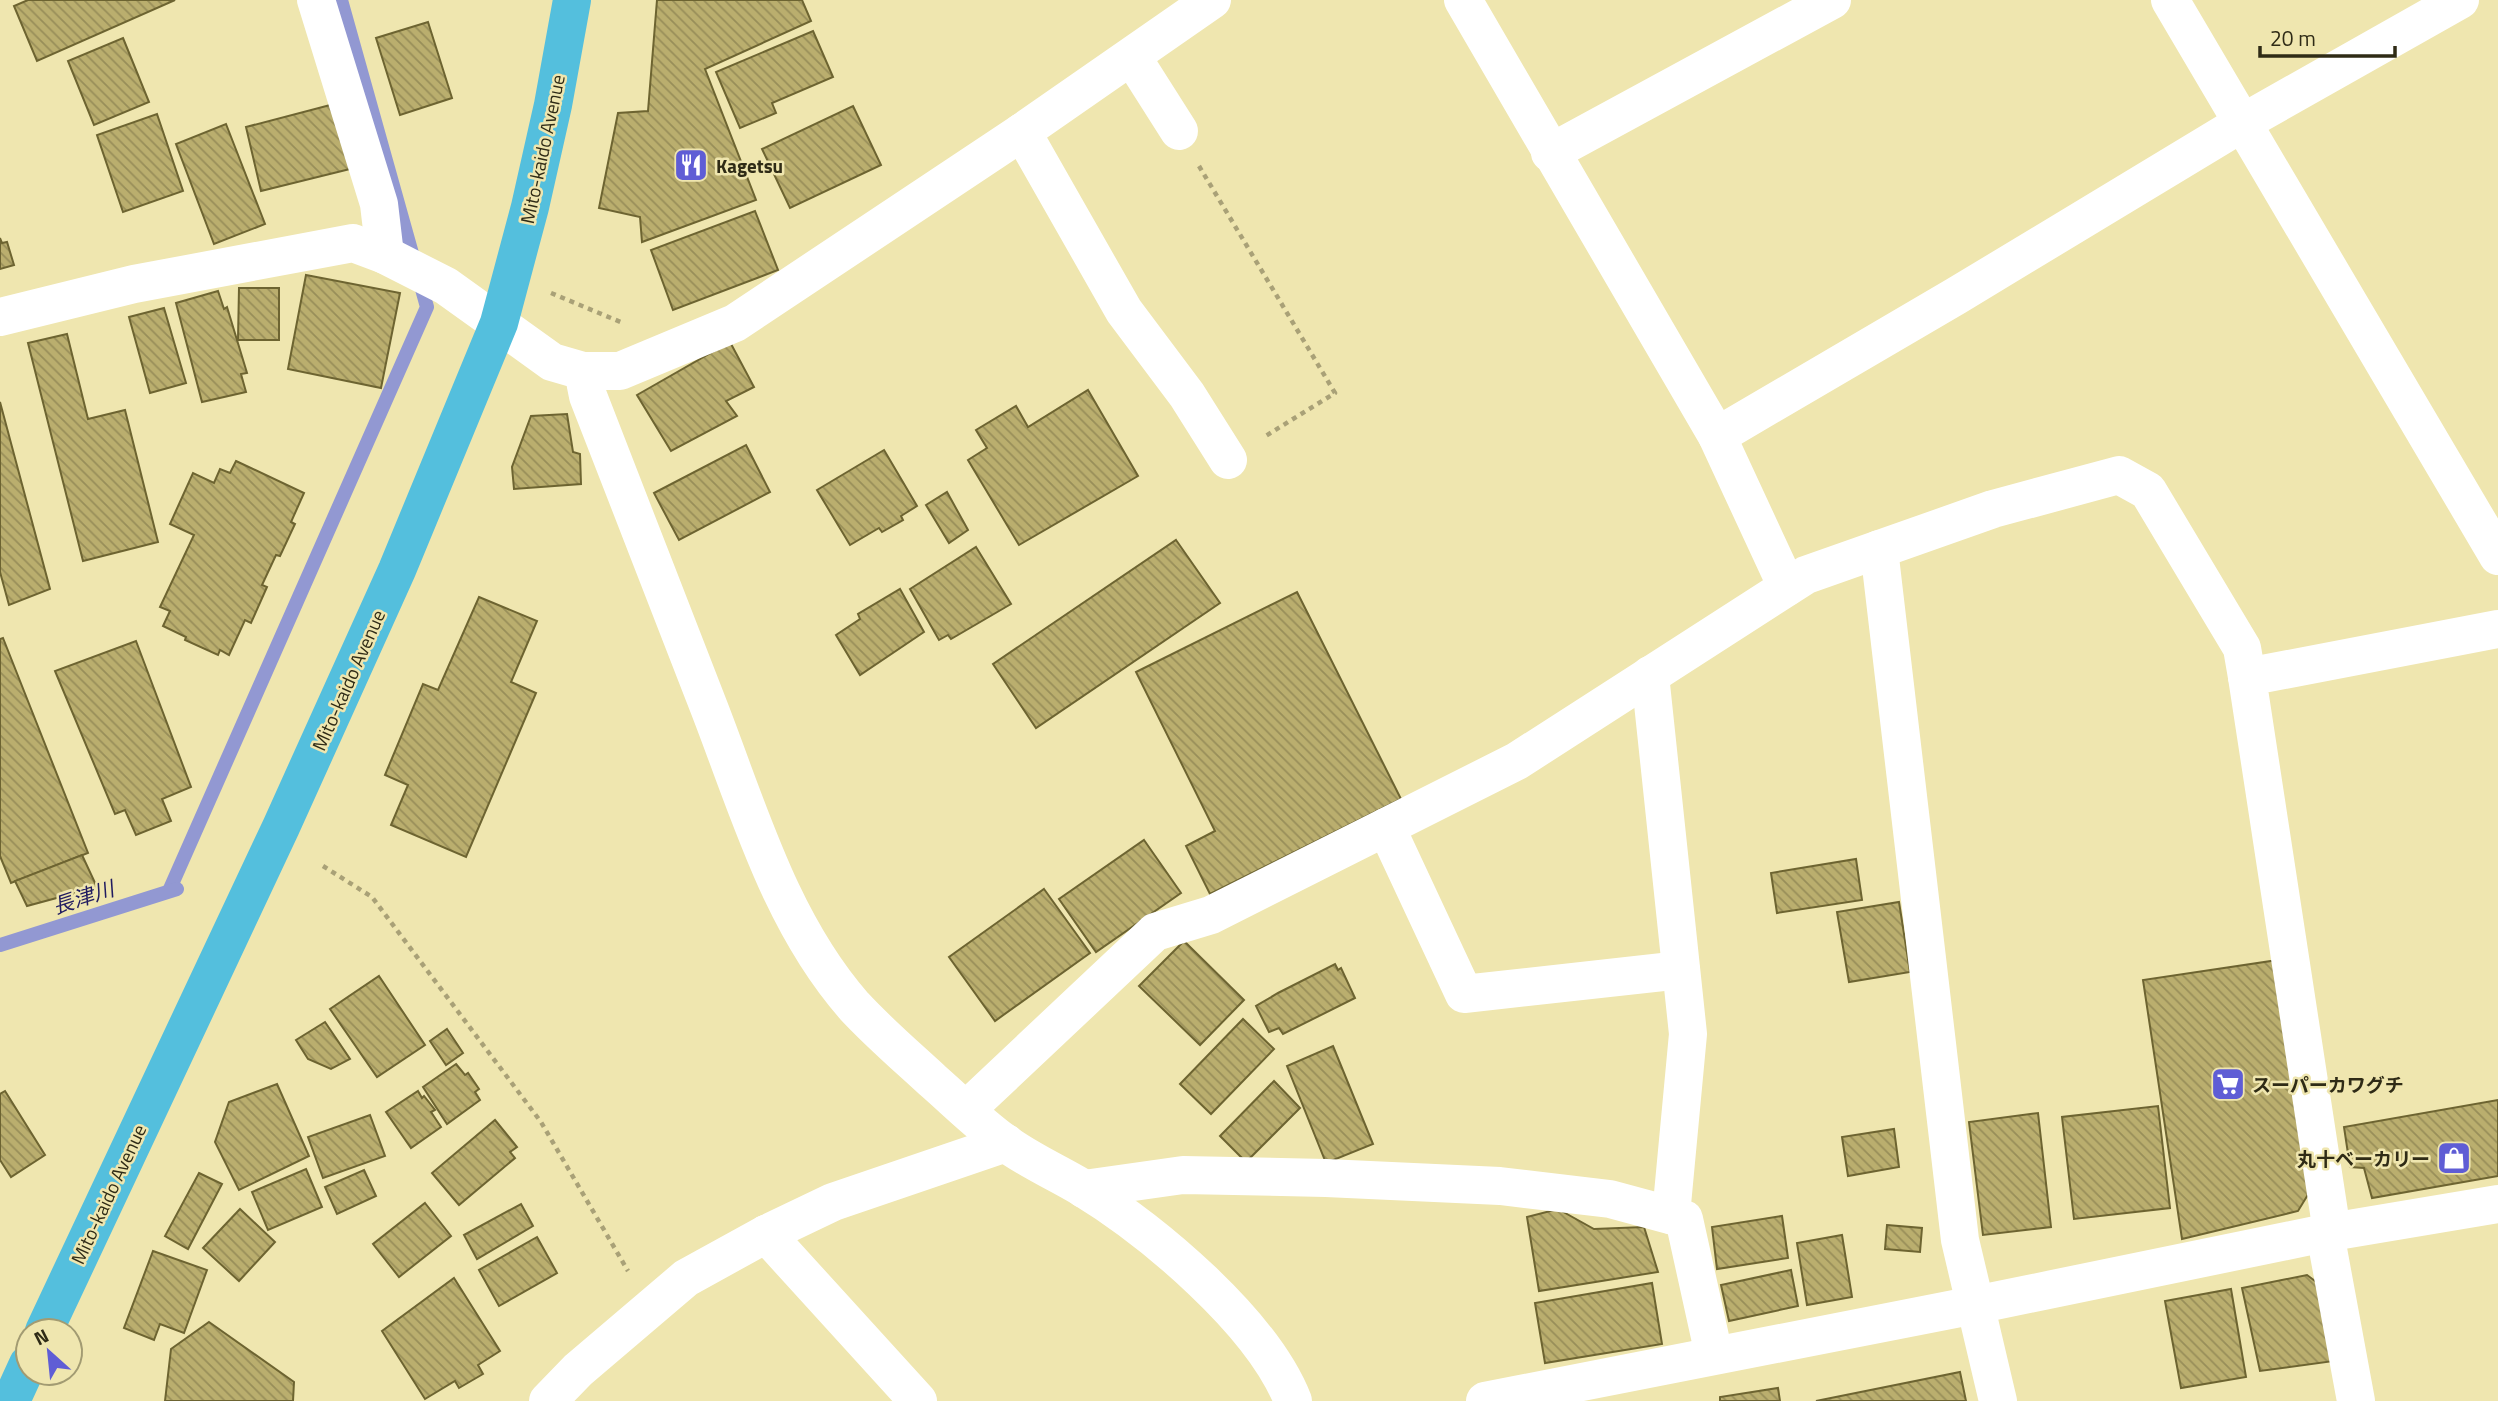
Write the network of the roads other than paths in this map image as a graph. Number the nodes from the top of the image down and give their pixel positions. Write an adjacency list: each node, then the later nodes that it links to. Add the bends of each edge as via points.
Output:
1 (316, 0): 13 (street, via 379,204)
2 (572, 0): 15 (highway, Mito-kaido Avenue, via 539,169)
3 (1212, 0): 8 (street)
4 (1463, 0): 12 (street)
5 (1832, 0): 12 (street)
6 (2170, 0): 9 (street)
7 (2460, 0): 9 (street)
8 (1132, 57): 10 (street); 11 (street)
9 (2244, 122): 17 (street); 20 (street)
10 (1179, 131)
11 (1022, 132): 16 (street, via 735,323 620,370); 18 (street, via 1124,311 1187,395)
12 (1550, 153): 17 (street)
13 (391, 259): 14 (street, via 353,243 134,284); 15 (street, via 441,284)
14 (0, 317)
15 (499, 323): 16 (street, via 552,362); 35 (highway, Mito-kaido Avenue, via 397,570)
16 (583, 372): 27 (street, via 588,396 769,865 798,922 853,1005)
17 (1717, 436): 21 (street)
18 (1228, 460)
19 (1879, 549): 21 (street, via 1806,575); 24 (street, via 1993,509 2119,475 2148,491 2242,648); 34 (street, via 1958,1226)
20 (2498, 556)
21 (1787, 587): 23 (street)
22 (2498, 629): 24 (street)
23 (1650, 675): 25 (street, via 1517,761); 26 (street)
24 (2247, 677): 32 (street)
25 (1386, 827): 26 (street, via 1464,994); 27 (street, via 1211,915 1155,932)
26 (1681, 970): 31 (street, via 1688,1034)
27 (966, 1110): 28 (street)
28 (1006, 1143): 29 (street); 33 (street, via 833,1202)
29 (1084, 1189): 31 (street, via 1183,1175 1500,1186 1610,1199); 39 (street, via 1151,1236 1244,1323 1286,1383)
30 (2498, 1204): 32 (street)
31 (1671, 1215): 36 (street, via 1684,1219)
32 (2328, 1233): 34 (street); 42 (street)
33 (766, 1234): 37 (street, via 685,1278); 38 (street)
34 (1975, 1305): 36 (street); 41 (street)
35 (51, 1317)
36 (1714, 1355): 40 (street)
37 (548, 1401)
38 (918, 1401)
39 (1293, 1401)
40 (1485, 1401)
41 (1998, 1401)
42 (2356, 1401)

